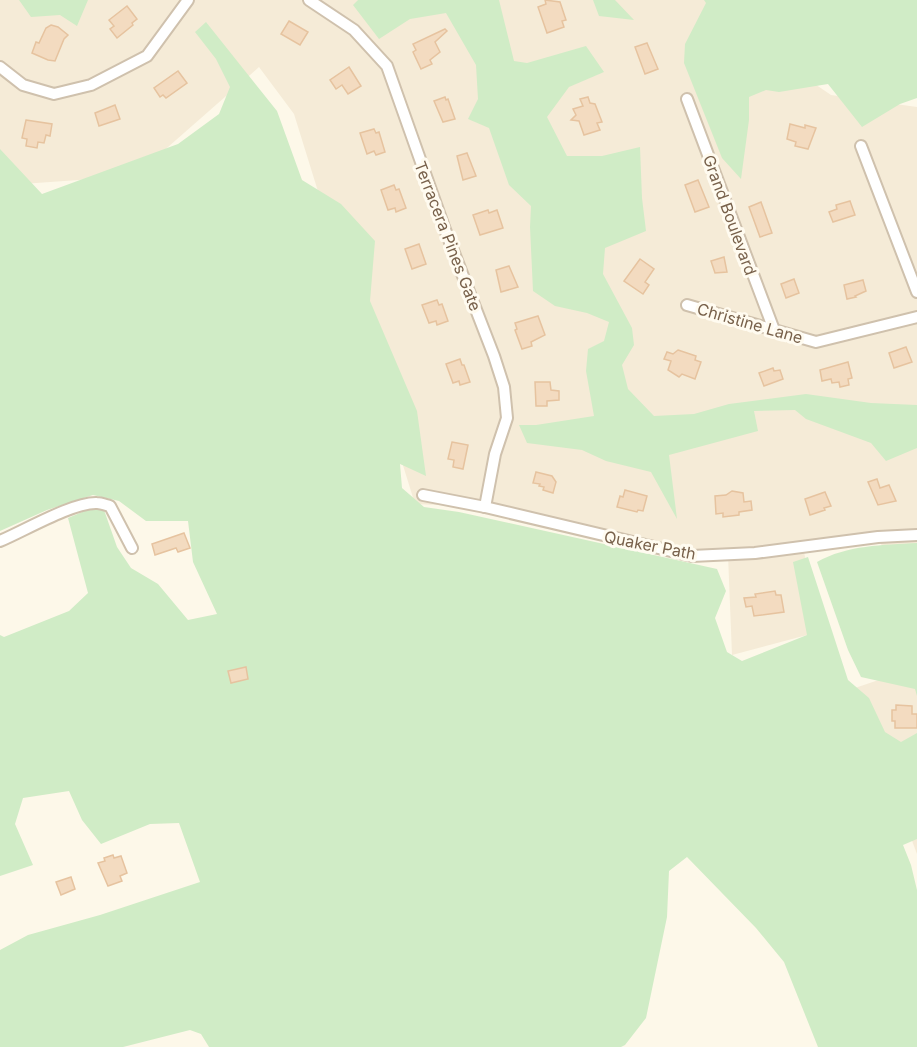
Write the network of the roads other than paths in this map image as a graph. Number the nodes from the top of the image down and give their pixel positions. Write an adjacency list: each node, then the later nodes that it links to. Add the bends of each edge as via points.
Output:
1 (188, 0): 3 (street, via 147,56 91,85 54,94 23,85)
2 (309, 0): 11 (street, Terracera Pines Gate, via 354,30 387,66 494,356 504,387 507,418 495,454)
3 (0, 67)
4 (687, 99): 9 (street, Grand Boulevard)
5 (861, 146): 6 (street)
6 (917, 292)
7 (687, 305): 9 (street, Christine Lane)
8 (917, 317): 9 (street, Christine Lane, via 816,342)
9 (774, 330)
10 (423, 495): 11 (street, Quaker Path)
11 (486, 507): 12 (street, Quaker Path, via 692,556)
12 (917, 535)
13 (0, 542): 14 (street, via 61,512 98,503 110,506)
14 (132, 548)

